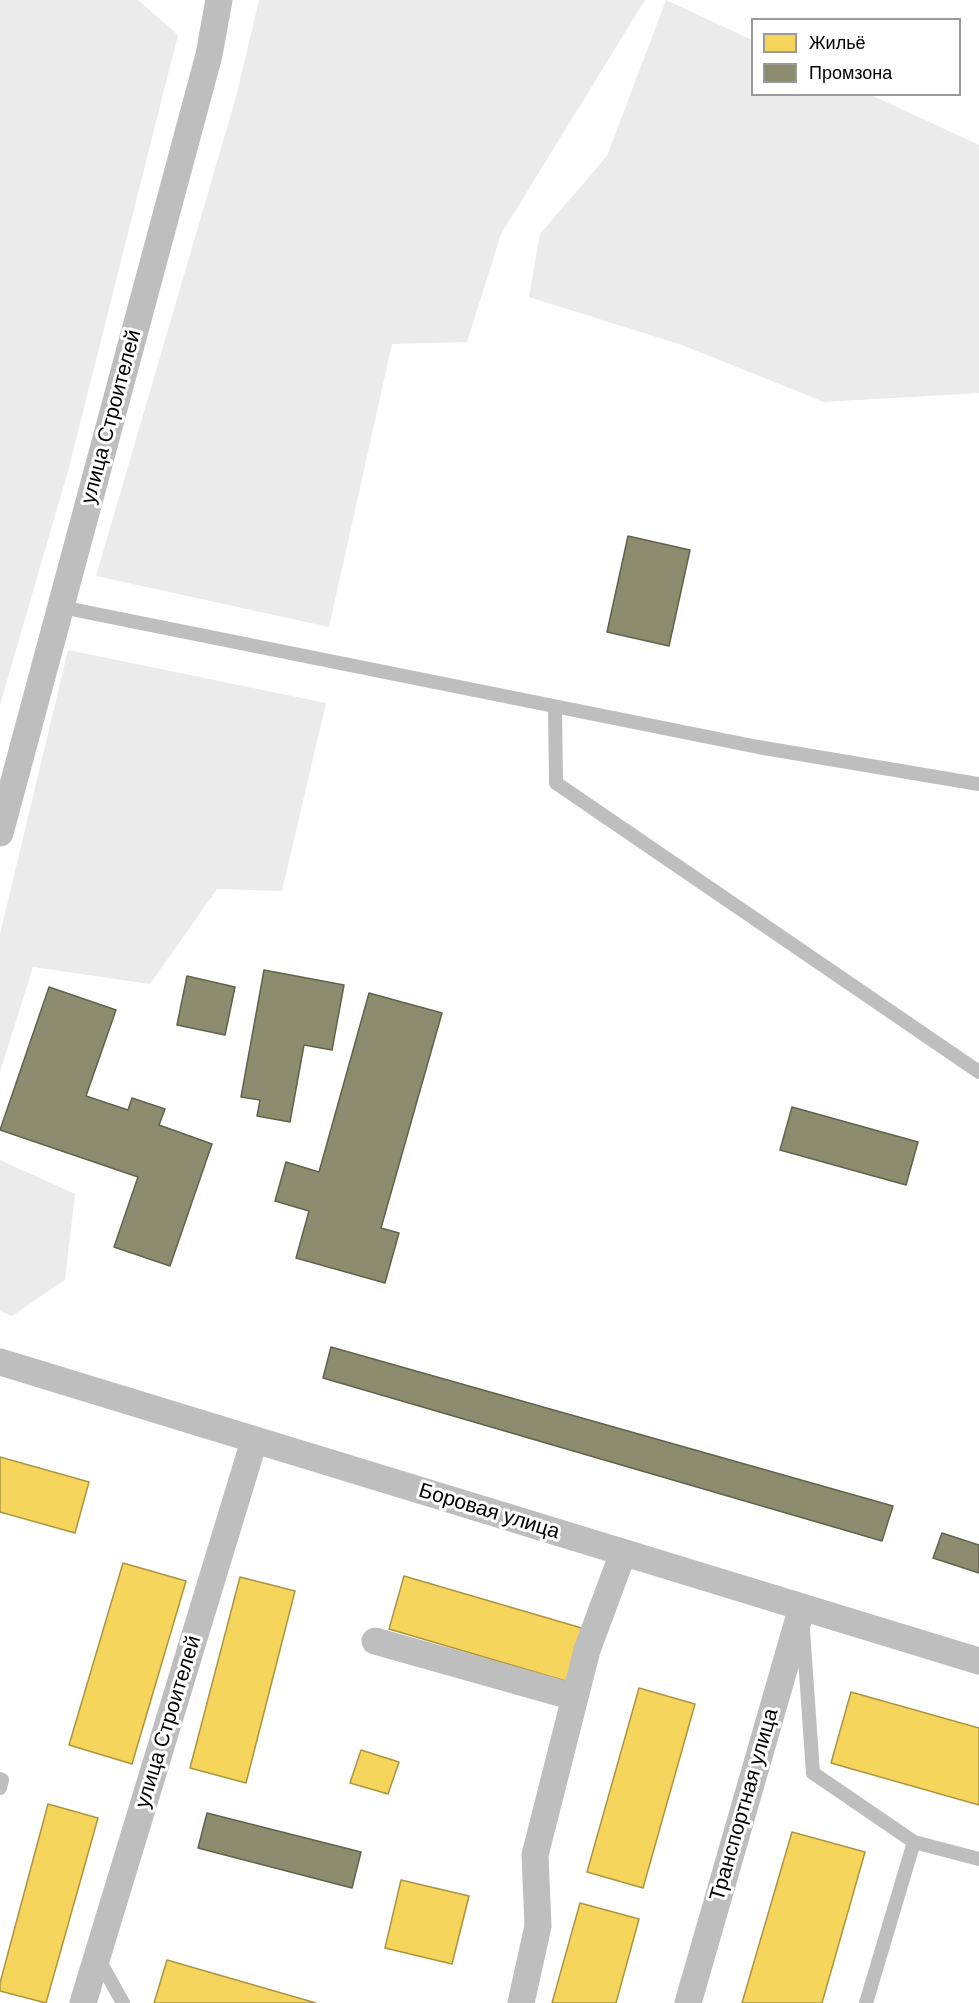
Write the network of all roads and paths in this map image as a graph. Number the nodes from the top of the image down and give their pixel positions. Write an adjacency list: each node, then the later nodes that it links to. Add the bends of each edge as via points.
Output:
1 (219, 0): 2 (street, улица Строителей, via 209,55)
2 (61, 607): 3 (lane); 5 (street, улица Строителей)
3 (555, 707): 4 (lane, via 758,747); 6 (lane, via 556,783)
4 (979, 784)
5 (0, 832)
6 (979, 1072)
7 (0, 1362): 8 (street, Боровая улица)
8 (254, 1441): 9 (street, Боровая улица); 18 (street, улица Строителей)
9 (623, 1553): 10 (street, Боровая улица); 13 (street)
10 (802, 1607): 12 (street, Боровая улица); 16 (lane, via 813,1773); 22 (street, Транспортная улица)
11 (375, 1641): 13 (street)
12 (979, 1661)
13 (574, 1697): 21 (street, via 535,1854 538,1926)
14 (0, 1779): 15 (lane)
15 (0, 1788)
16 (914, 1842): 17 (lane); 23 (lane)
17 (979, 1859)
18 (97, 1956): 19 (street, улица Строителей); 20 (lane)
19 (83, 2003)
20 (123, 2003)
21 (521, 2003)
22 (688, 2003)
23 (866, 2003)

